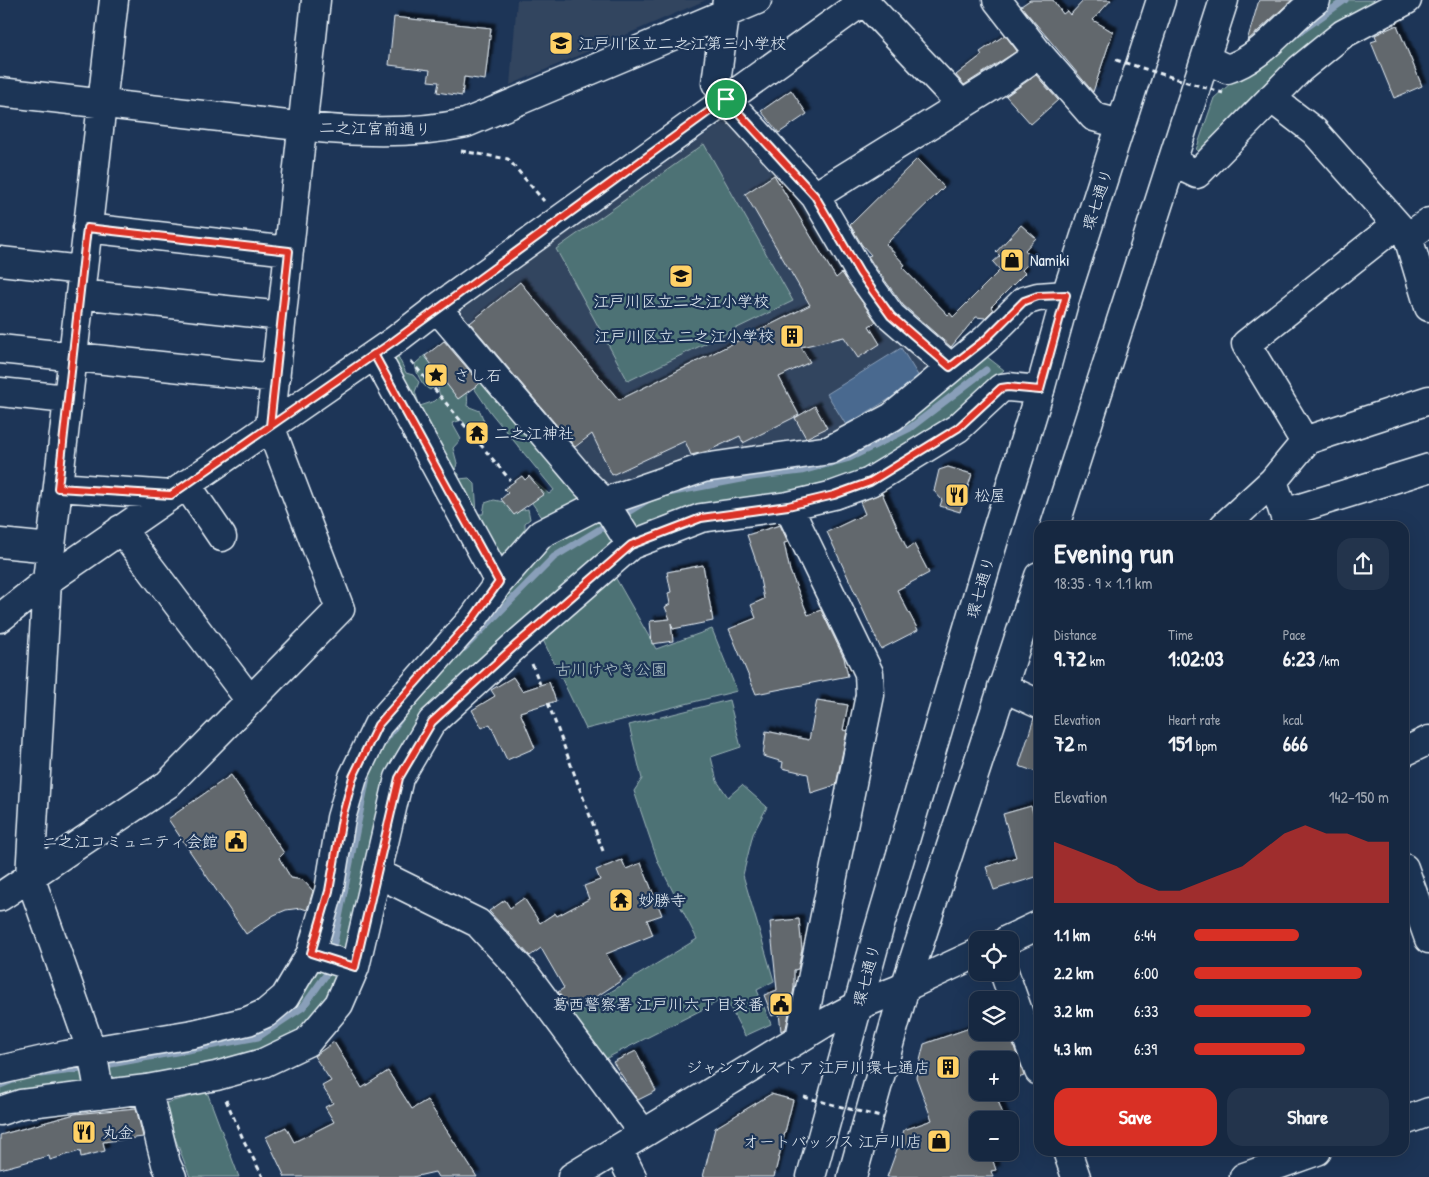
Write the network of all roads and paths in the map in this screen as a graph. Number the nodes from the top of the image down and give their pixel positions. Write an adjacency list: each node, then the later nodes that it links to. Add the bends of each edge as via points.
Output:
1 (114, 0): 18 (street)
2 (316, 0): 21 (street)
3 (757, 0): 10 (street, 二之江宮前通り)
4 (998, 0): 11 (street)
5 (1161, 0): 20 (street, 環七通り)
6 (1224, 0): 12 (street)
7 (1316, 0): 12 (street, via 1257,53 1236,66 1227,69)
8 (1407, 0): 16 (street, via 1343,34)
9 (864, 1): 17 (street); 19 (street)
10 (727, 6): 17 (street, via 716,83); 22 (street, 二之江宮前通り, via 466,123)
11 (1039, 54): 19 (street); 20 (street, via 1094,117)
12 (1206, 59): 23 (street)
13 (1116, 60): 15 (path, bridge)
14 (0, 92): 18 (street, 二之江宮前通り)
15 (1223, 94)
16 (1271, 98): 23 (street, via 1197,174); 27 (street, via 1314,131)
17 (726, 99): 24 (street); 33 (street)
18 (102, 104): 21 (street, 二之江宮前通り); 26 (street)
19 (962, 105): 24 (street)
20 (1121, 124): 31 (street, 環七通り)
21 (303, 127): 22 (street, 二之江宮前通り, via 393,132); 28 (street)
22 (433, 130): 25 (path, via 442,148 508,159)
23 (1172, 162): 54 (street)
24 (815, 196): 38 (street, via 860,273 891,316)
25 (545, 202)
26 (87, 228): 28 (street); 30 (street)
27 (1411, 228): 32 (street); 45 (street, via 1246,344)
28 (289, 251): 34 (street)
29 (0, 261): 30 (street)
30 (81, 282): 34 (street); 37 (street)
31 (1066, 295): 38 (street, via 1038,296 1024,301 986,339); 40 (street, 環七通り)
32 (1429, 307)
33 (437, 308): 35 (street); 51 (street)
34 (282, 316): 39 (street)
35 (384, 348): 44 (street); 47 (path); 62 (street)
36 (0, 349): 37 (street)
37 (72, 356): 39 (street); 42 (street)
38 (950, 367): 51 (street, via 892,417 830,450 703,468)
39 (276, 378): 44 (street)
40 (1040, 390): 52 (street, via 1001,388 958,428 870,482); 84 (street, 環七通り)
41 (0, 392): 42 (street)
42 (67, 400): 49 (street)
43 (1429, 400): 45 (street)
44 (270, 426): 50 (street); 66 (street, via 340,609)
45 (1305, 442): 48 (street)
46 (1429, 468): 53 (street)
47 (510, 480)
48 (1273, 481): 53 (street); 55 (street)
49 (58, 488): 50 (street); 60 (street)
50 (178, 489): 56 (street); 57 (street)
51 (606, 504): 58 (street); 62 (street, via 541,534)
52 (788, 506): 58 (street, via 701,518); 85 (street, via 869,673 870,695)
53 (1286, 520)
54 (1057, 521)
55 (1230, 521)
56 (121, 529): 61 (street); 66 (street)
57 (222, 537)
58 (627, 539): 72 (street, via 432,722 399,778)
59 (0, 543): 60 (street)
60 (51, 548): 61 (street)
61 (47, 581): 64 (street); 73 (street)
62 (499, 582): 79 (street, via 474,617 378,725 353,777 329,891)
63 (1034, 591): 65 (street)
64 (2, 615)
65 (1002, 687): 67 (street); 83 (street)
66 (249, 699): 73 (street, via 168,784)
67 (1034, 702)
68 (548, 703): 71 (path)
69 (1429, 740): 70 (street)
70 (1409, 750)
71 (604, 851)
72 (377, 873): 81 (street); 97 (street, via 478,923 526,975)
73 (30, 877): 75 (street); 86 (street)
74 (1409, 882): 78 (street)
75 (0, 897)
76 (1034, 927): 77 (street)
77 (1019, 934)
78 (1429, 939)
79 (311, 953): 81 (street); 86 (street, via 285,997 266,1013 248,1021 193,1034)
80 (969, 957): 83 (street)
81 (355, 967): 89 (street, via 339,1004 307,1042 263,1063)
82 (1007, 981): 87 (street)
83 (905, 987): 84 (street); 107 (street)
84 (857, 1006): 85 (street); 106 (street, 環七通り)
85 (800, 1038): 97 (street)
86 (92, 1052): 88 (street); 91 (street)
87 (1034, 1057)
88 (0, 1070)
89 (216, 1076): 90 (street); 103 (path)
90 (147, 1089): 91 (street); 102 (street)
91 (100, 1095): 93 (street, via 21,1104)
92 (804, 1097): 95 (path, bridge)
93 (0, 1111)
94 (1429, 1112): 96 (street)
95 (884, 1118)
96 (1409, 1119)
97 (643, 1133): 98 (street)
98 (618, 1149): 104 (street); 105 (street)
99 (1069, 1156): 108 (street)
100 (1305, 1156): 101 (street)
101 (1288, 1163): 109 (street)
102 (172, 1177)
103 (263, 1177)
104 (572, 1177)
105 (632, 1177)
106 (811, 1177)
107 (852, 1177)
108 (1076, 1177)
109 (1244, 1177)

